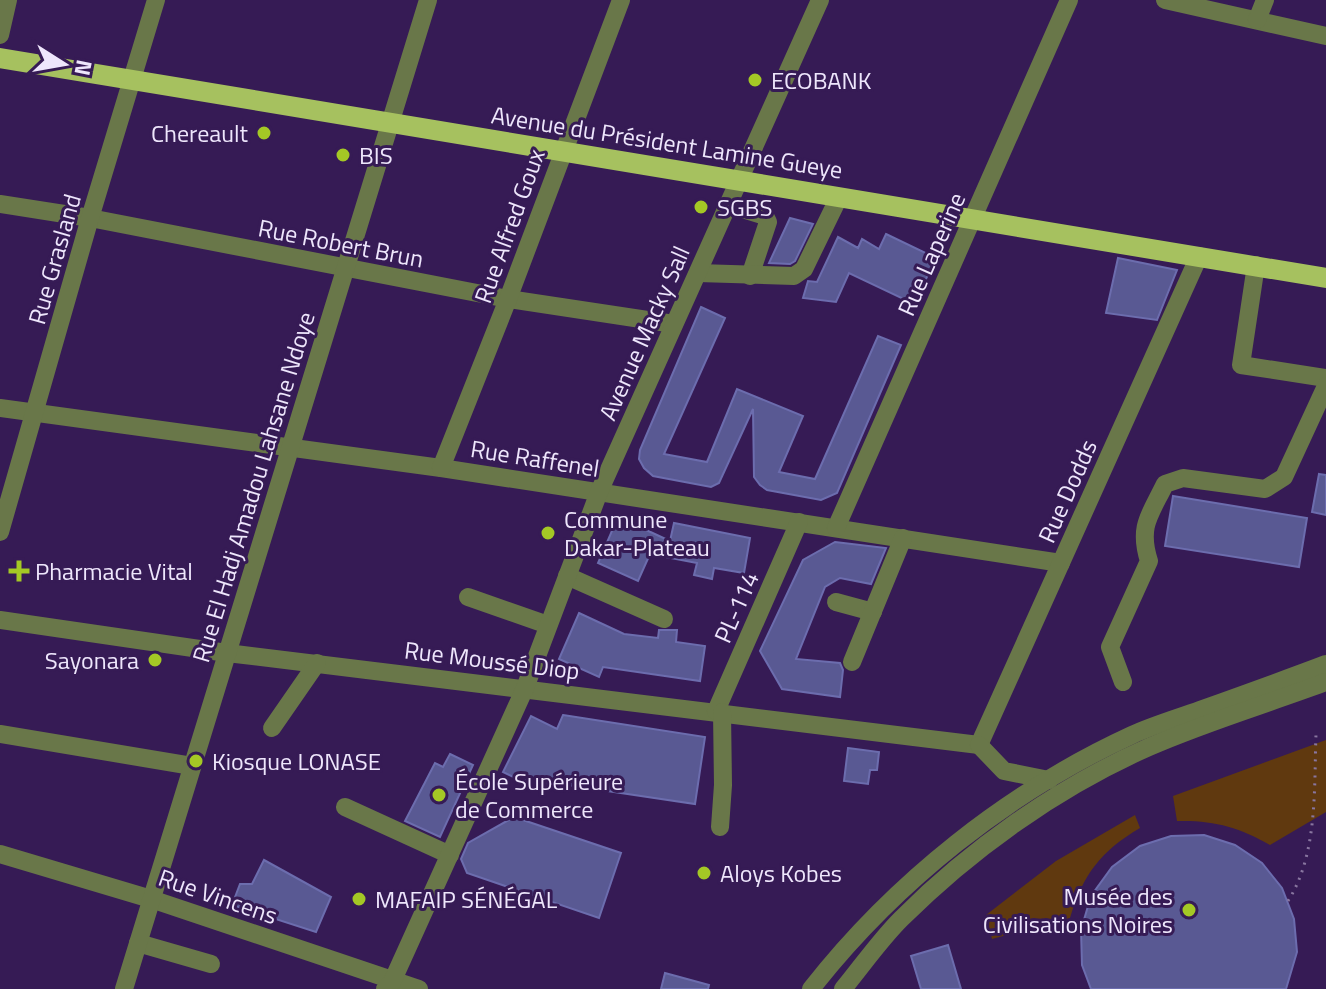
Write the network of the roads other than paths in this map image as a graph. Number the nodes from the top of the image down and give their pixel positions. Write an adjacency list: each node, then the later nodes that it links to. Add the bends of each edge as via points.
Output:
1 (8, 0): 10 (street)
2 (156, 0): 13 (street, Rue Grasland)
3 (428, 0): 14 (street, Rue El Hadj Amadou Lahsane Ndoye)
4 (621, 0): 15 (street, Rue Alfred Goux)
5 (820, 0): 16 (street, Avenue Macky Sall)
6 (1069, 0): 21 (street, Rue Laperine)
7 (1165, 0): 9 (street)
8 (1265, 0): 9 (street)
9 (1257, 20): 11 (street)
10 (0, 35)
11 (1326, 36)
12 (0, 58): 13 (main road, Avenue du Président Lamine Gueye)
13 (133, 79): 14 (main road, Avenue du Président Lamine Gueye); 20 (street, Rue Grasland)
14 (391, 121): 15 (main road, Avenue du Président Lamine Gueye); 24 (street, Rue El Hadj Amadou Lahsane Ndoye)
15 (562, 152): 16 (main road, Avenue du Président Lamine Gueye); 28 (street, Rue Alfred Goux)
16 (739, 181): 17 (main road, Avenue du Président Lamine Gueye); 19 (street, Avenue Macky Sall)
17 (839, 197): 21 (main road, Avenue du Président Lamine Gueye); 26 (street, via 804,269 794,276)
18 (0, 204): 20 (street, Rue Robert Brun)
19 (729, 205): 25 (street, Avenue Macky Sall); 26 (street, via 765,216 768,222)
20 (90, 218): 24 (street, Rue Robert Brun); 33 (street, Rue Grasland)
21 (972, 219): 22 (main road, Avenue du Président Lamine Gueye); 38 (street, Rue Laperine)
22 (1199, 256): 23 (main road, Avenue du Président Lamine Gueye); 41 (street, Rue Dodds)
23 (1256, 265): 27 (main road, Avenue du Président Lamine Gueye); 30 (street, via 1241,365)
24 (345, 269): 28 (street, Rue Robert Brun); 34 (street, Rue El Hadj Amadou Lahsane Ndoye)
25 (698, 273): 26 (street); 29 (street, Avenue Macky Sall)
26 (750, 276)
27 (1326, 278)
28 (508, 299): 29 (street, Rue Robert Brun); 35 (street, Rue Alfred Goux)
29 (674, 324): 36 (street, Avenue Macky Sall)
30 (1326, 378)
31 (1326, 386): 53 (street, via 1284,477 1265,489 1183,478 1165,484 1144,527 1149,561 1110,647)
32 (0, 408): 33 (street, Rue Raffenel)
33 (35, 412): 34 (street, Rue Raffenel); 39 (street, Rue Grasland)
34 (291, 447): 35 (street, Rue Raffenel); 49 (street, Rue El Hadj Amadou Lahsane Ndoye)
35 (441, 468): 36 (street, Rue Raffenel)
36 (599, 492): 37 (street, Rue Raffenel); 42 (street, Avenue Macky Sall)
37 (799, 522): 38 (street, Rue Raffenel); 56 (street, PL-114)
38 (836, 528): 40 (street, Rue Raffenel)
39 (0, 532)
40 (903, 538): 41 (street, Rue Raffenel); 45 (street)
41 (1061, 563): 59 (street, Rue Dodds)
42 (567, 576): 46 (street); 48 (street, Avenue Macky Sall)
43 (468, 597): 48 (street)
44 (836, 602): 45 (street)
45 (873, 612): 50 (street)
46 (664, 619)
47 (0, 620): 49 (street, Rue Moussé Diop)
48 (548, 625): 55 (street, Avenue Macky Sall)
49 (227, 653): 51 (street, Rue Moussé Diop); 60 (street, Rue El Hadj Amadou Lahsane Ndoye)
50 (852, 662)
51 (317, 663): 55 (street, Rue Moussé Diop); 57 (street)
52 (1326, 664): 62 (street, via 1137,733)
53 (1123, 682)
54 (1326, 682): 75 (street, via 1150,747 1062,794 942,880)
55 (525, 688): 56 (street, Rue Moussé Diop); 67 (street, Avenue Macky Sall)
56 (719, 712): 59 (street, Rue Moussé Diop); 65 (street)
57 (272, 728)
58 (0, 734): 60 (street)
59 (979, 745): 61 (street)
60 (192, 766): 68 (street, Rue El Hadj Amadou Lahsane Ndoye)
61 (1004, 771): 62 (street); 64 (street)
62 (1049, 780): 64 (street)
63 (345, 807): 67 (street)
64 (1005, 809): 74 (street, via 911,882)
65 (720, 827)
66 (0, 854): 68 (street, Rue Vincens)
67 (450, 855): 71 (street, Avenue Macky Sall)
68 (151, 899): 69 (street, Rue El Hadj Amadou Lahsane Ndoye); 71 (street, Rue Vincens)
69 (138, 943): 70 (street); 72 (street, Rue El Hadj Amadou Lahsane Ndoye)
70 (211, 964)
71 (389, 985): 73 (street, Rue Vincens)
72 (124, 989)
73 (419, 989)
74 (811, 989)
75 (843, 989)

